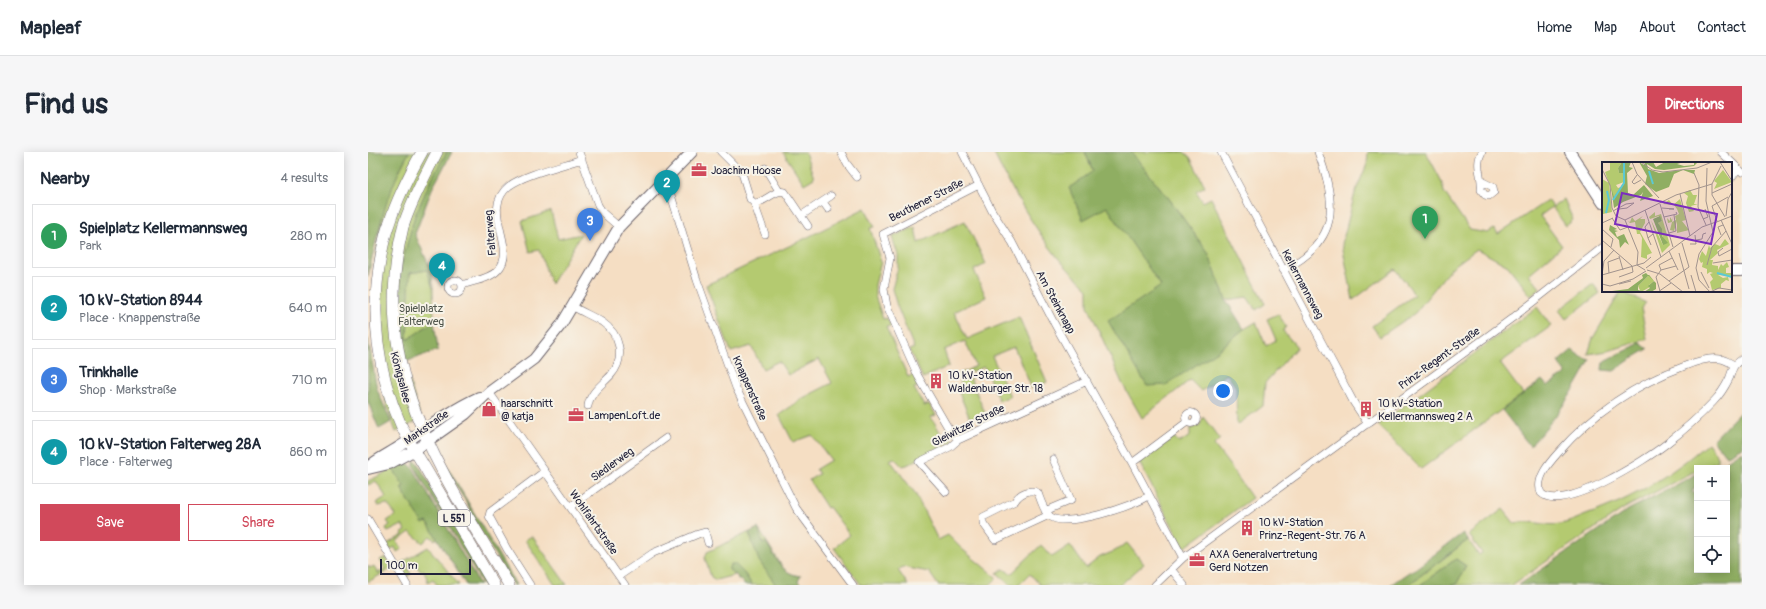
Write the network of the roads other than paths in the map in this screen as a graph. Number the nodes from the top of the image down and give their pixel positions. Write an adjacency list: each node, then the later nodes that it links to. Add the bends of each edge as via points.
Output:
1 (422, 152): 47 (main road, Königsallee / L 551, via 407,179 388,224 378,275 376,301 376,327 382,364 394,407)
2 (437, 152): 45 (main road, Königsallee / L 551, via 404,226 393,268 391,296 391,329 397,367)
3 (692, 152): 19 (main road, Markstraße)
4 (721, 152): 26 (street, via 742,173 750,199)
5 (841, 152): 17 (street)
6 (962, 152): 21 (street, Am Steinknapp)
7 (1221, 152): 33 (street, Kellermannsweg)
8 (1318, 152): 33 (street, via 1331,193 1327,226 1317,244)
9 (1482, 152): 20 (street, via 1478,168)
10 (1570, 152): 24 (main road)
11 (1721, 152): 13 (street)
12 (580, 156): 30 (street, via 599,207); 36 (street, Falterweg, via 523,179 504,191 497,212 504,249 502,263 492,274)
13 (1731, 162)
14 (1732, 163): 16 (street)
15 (765, 168): 22 (street)
16 (1740, 171): 18 (street)
17 (857, 177)
18 (1732, 177)
19 (664, 181): 30 (main road, Markstraße); 69 (street, Knappenstraße, via 671,195 696,280 736,388 796,508)
20 (1483, 182)
21 (979, 185): 40 (street, Am Steinknapp); 48 (street, Beuthener Straße, via 883,234 890,258 884,288 887,306 918,376)
22 (779, 191): 26 (street, via 761,202); 28 (street, via 786,192)
23 (831, 196): 25 (street)
24 (1602, 201)
25 (823, 202): 27 (street); 28 (street)
26 (754, 203): 31 (street)
27 (828, 209)
28 (802, 215): 29 (street)
29 (808, 226)
30 (619, 227): 37 (main road, Markstraße)
31 (765, 234)
32 (1602, 249): 44 (street, Prinz-Regent-Straße, via 1516,316)
33 (1283, 270): 44 (street, Kellermannsweg, via 1354,403)
34 (1742, 270): 35 (main road)
35 (1732, 271)
36 (462, 285)
37 (572, 306): 41 (main road, Markstraße, via 561,325 534,359); 42 (street, via 606,326 617,340 621,354 613,373 591,394)
38 (1742, 359): 39 (street)
39 (1734, 365): 39 (street, via 1720,358 1694,363 1664,374 1620,399 1583,426 1553,458 1541,478 1541,493 1554,498 1578,493 1614,477 1652,454 1681,432 1715,400 1726,385)
40 (1087, 381): 48 (street, Gleiwitzer Straße); 52 (street, Am Steinknapp)
41 (489, 392): 45 (main road, Markstraße, via 460,405); 49 (main road, Markstraße, via 466,414); 54 (street, Wohlfahrtstraße)
42 (588, 406)
43 (1187, 422): 52 (street)
44 (1368, 424): 61 (street, Prinz-Regent-Straße)
45 (420, 432): 47 (main road, Markstraße); 49 (main road, Königsallee / L 551)
46 (666, 438): 57 (street, Siedlerweg)
47 (409, 440): 50 (main road, Königsallee / L 551); 53 (main road, Markstraße)
48 (958, 440): 55 (street, Gleiwitzer Straße, via 950,447 918,462)
49 (425, 442): 50 (main road, Markstraße); 66 (main road, Königsallee / L 551, via 446,482)
50 (415, 450): 53 (main road, Markstraße, via 389,464); 65 (main road, Königsallee / L 551)
51 (1053, 459): 58 (street, via 1072,500)
52 (1132, 462): 56 (street, Am Steinknapp)
53 (368, 468)
54 (545, 472): 57 (street, Wohlfahrtstraße); 67 (street, via 490,512 489,516)
55 (946, 492)
56 (1149, 496): 58 (street, via 1075,520 1059,520); 61 (street, Am Steinknapp)
57 (570, 507): 63 (street, Wohlfahrtstraße)
58 (1047, 513): 58 (street, via 1038,493 1030,491 983,517 983,523 995,540)
59 (368, 519): 64 (street)
60 (708, 543): 63 (street, via 705,532 698,534 653,553)
61 (1183, 558): 62 (street, Prinz-Regent-Straße)
62 (1171, 569): 70 (street, Prinz-Regent-Straße); 71 (street)
63 (619, 576): 68 (street, Wohlfahrtstraße)
64 (407, 585)
65 (494, 585)
66 (509, 585)
67 (530, 585)
68 (625, 585)
69 (853, 585)
70 (1155, 585)
71 (1184, 585)

